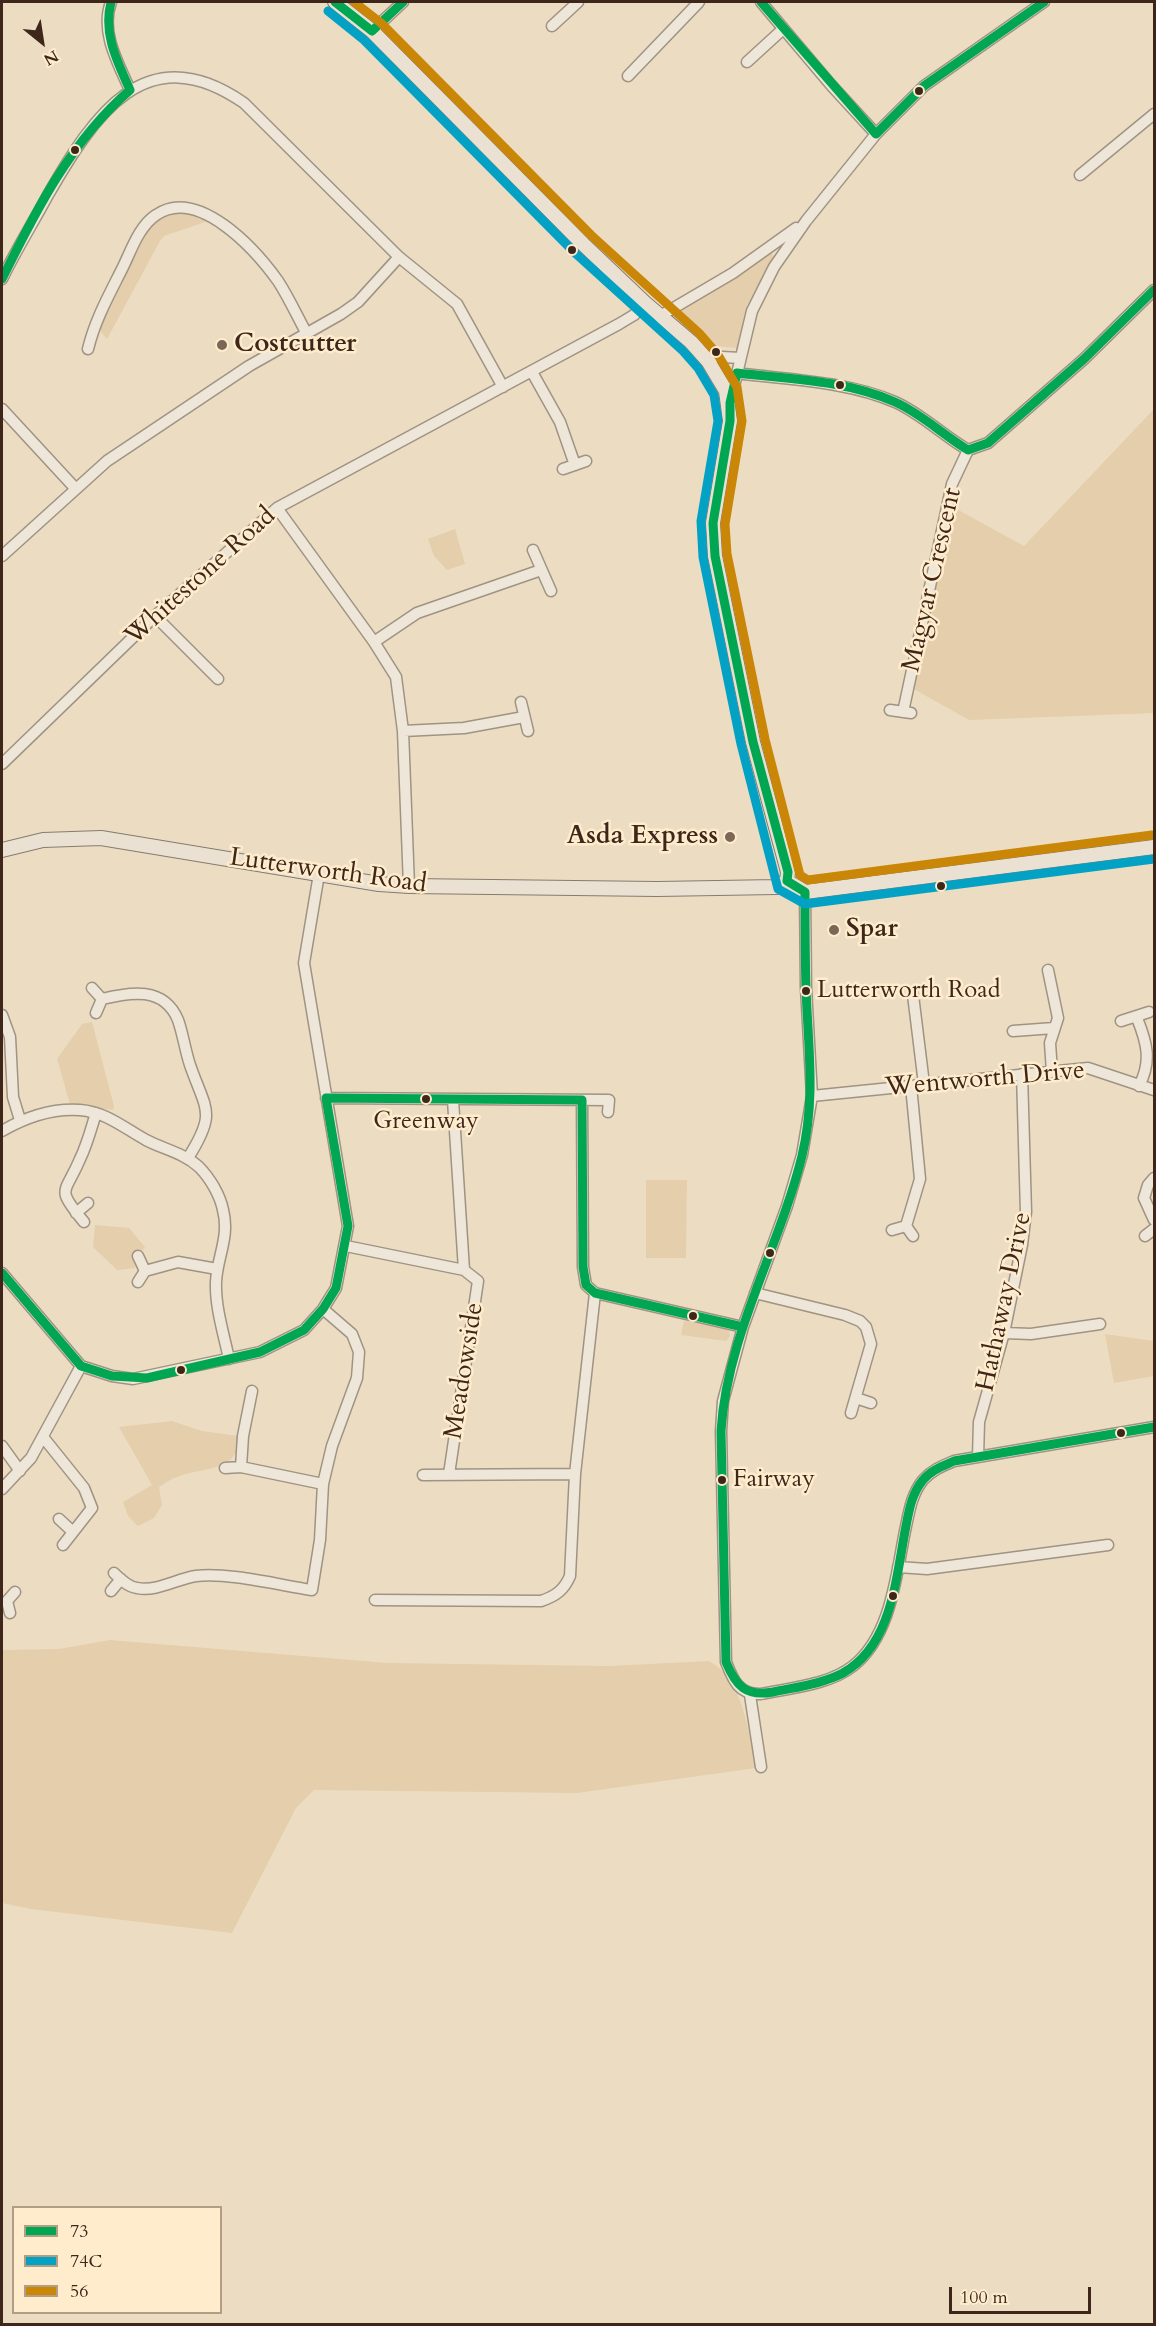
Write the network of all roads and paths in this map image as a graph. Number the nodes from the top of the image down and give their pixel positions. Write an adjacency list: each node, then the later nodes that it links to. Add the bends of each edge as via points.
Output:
1 (111, 2): 13 (street, via 111,48)
2 (335, 2): 10 (main road)
3 (403, 2): 10 (street)
4 (578, 2): 8 (street)
5 (699, 2): 12 (street)
6 (761, 2): 9 (street)
7 (1044, 2): 15 (street, via 929,81)
8 (552, 26)
9 (782, 30): 11 (street); 15 (street)
10 (372, 31): 21 (main road)
11 (747, 62)
12 (628, 76)
13 (130, 90): 18 (street, via 158,78 177,77 221,87 244,103); 19 (street, via 115,101 81,142)
14 (1155, 114): 16 (street)
15 (876, 134): 17 (street)
16 (1080, 175)
17 (806, 220): 22 (street, via 725,279); 26 (street, via 761,291)
18 (399, 257): 23 (street, via 358,302); 29 (street, via 457,304)
19 (2, 279)
20 (1155, 290): 32 (street, via 988,443)
21 (645, 303): 22 (main road); 27 (street, Whitestone Road, via 627,320)
22 (660, 316): 25 (main road)
23 (306, 334): 24 (street, via 277,280 237,237 207,213 188,206 156,215 141,233 93,326); 34 (street, via 191,403)
24 (88, 349)
25 (704, 356): 26 (street); 30 (main road)
26 (740, 358): 28 (street)
27 (532, 372): 29 (street, Whitestone Road); 33 (street, via 581,463)
28 (737, 373): 30 (street); 32 (street, via 861,391 894,402 925,418)
29 (503, 387): 35 (street, Whitestone Road)
30 (730, 403): 52 (main road, via 714,523 715,556 753,742 788,872)
31 (2, 408): 34 (street)
32 (968, 450): 44 (street, Magyar Crescent, via 952,483 907,713)
33 (563, 469)
34 (75, 488): 37 (street)
35 (277, 507): 40 (street, Whitestone Road); 41 (street)
36 (533, 550): 38 (street)
37 (2, 556)
38 (541, 570): 39 (street); 41 (street, via 417,613)
39 (551, 591)
40 (155, 616): 42 (street); 48 (street, Whitestone Road)
41 (374, 642): 46 (street, via 396,677)
42 (218, 680)
43 (521, 702): 45 (street)
44 (890, 710)
45 (524, 717): 46 (street, via 464,728); 47 (street)
46 (403, 731): 53 (street)
47 (528, 731)
48 (2, 764)
49 (1155, 847): 54 (main road)
50 (2, 849): 51 (main road, Lutterworth Road, via 43,840 101,838)
51 (319, 874): 53 (main road, Lutterworth Road); 73 (street, via 304,963)
52 (787, 881): 53 (main road, Lutterworth Road, via 777,887 657,889); 54 (main road)
53 (409, 886)
54 (805, 892): 72 (street)
55 (1048, 970): 64 (street, via 1058,1018)
56 (92, 988): 58 (street)
57 (913, 995): 68 (street)
58 (102, 999): 60 (street); 80 (street, via 140,992 163,1003 178,1020 191,1067 207,1104 205,1125)
59 (1149, 1012): 62 (street)
60 (96, 1013)
61 (2, 1015): 78 (street, via 10,1037 13,1098)
62 (1137, 1018): 63 (street); 70 (street, via 1149,1055)
63 (1121, 1021)
64 (1054, 1028): 65 (street); 66 (street, via 1050,1043)
65 (1013, 1031)
66 (1052, 1072): 67 (street, Wentworth Drive); 70 (street, Wentworth Drive, via 1088,1068)
67 (1022, 1074): 68 (street, Wentworth Drive); 103 (street, Hathaway Drive, via 1026,1212)
68 (924, 1084): 69 (street, Wentworth Drive)
69 (911, 1086): 72 (street, Wentworth Drive); 86 (street, via 920,1179)
70 (1139, 1086): 71 (street, Wentworth Drive)
71 (1155, 1090)
72 (812, 1096): 99 (street, via 802,1155)
73 (326, 1098): 74 (street); 91 (street, via 348,1226)
74 (453, 1100): 75 (street); 94 (street)
75 (582, 1100): 76 (street, via 609,1100); 98 (street, via 584,1279)
76 (608, 1112)
77 (96, 1113): 78 (street, via 63,1109); 80 (street); 83 (street, via 80,1160 65,1185 68,1203)
78 (20, 1120): 79 (street)
79 (2, 1131)
80 (188, 1158): 93 (street, via 208,1178 224,1212 225,1245)
81 (1155, 1178): 84 (street, via 1144,1198)
82 (88, 1203): 83 (street)
83 (76, 1213): 85 (street)
84 (1155, 1220)
85 (84, 1222)
86 (906, 1226): 88 (street); 89 (street)
87 (1155, 1229): 90 (street)
88 (892, 1230)
89 (913, 1236)
90 (1145, 1236)
91 (345, 1246): 94 (street, Meadowside); 100 (street, via 336,1288)
92 (138, 1256): 95 (street)
93 (217, 1269): 95 (street, via 178,1262); 104 (street, via 216,1293)
94 (464, 1270): 117 (street, Meadowside, via 474,1276 479,1287)
95 (145, 1271): 97 (street)
96 (2, 1273): 105 (street)
97 (138, 1282)
98 (595, 1293): 102 (street); 118 (street)
99 (755, 1293): 102 (street); 107 (street, via 845,1315 866,1327 871,1344)
100 (323, 1309): 104 (street, via 304,1330 260,1352); 120 (street, via 352,1334 359,1352 357,1378 332,1446)
101 (1100, 1324): 103 (street, via 1031,1334)
102 (742, 1327): 132 (street, via 723,1401 721,1431 725,1650 732,1679)
103 (1004, 1333): 113 (street, Hathaway Drive, via 979,1422)
104 (229, 1359): 105 (street, via 133,1379)
105 (81, 1366): 111 (street)
106 (252, 1391): 114 (street, via 245,1402)
107 (855, 1398): 108 (street); 109 (street)
108 (871, 1403)
109 (851, 1413)
110 (1155, 1427): 113 (street)
111 (43, 1437): 116 (street); 123 (street, via 88,1495 90,1514)
112 (2, 1446): 116 (street)
113 (978, 1457): 126 (street, via 938,1467 924,1480 912,1499)
114 (241, 1467): 115 (street); 120 (street)
115 (225, 1468)
116 (20, 1471): 121 (street)
117 (449, 1474): 118 (street, Meadowside); 119 (street, Meadowside)
118 (575, 1474): 129 (street, via 570,1576 561,1592 541,1600)
119 (423, 1475)
120 (323, 1484): 127 (street, via 312,1590 212,1576 195,1576 151,1589 134,1588 117,1576)
121 (2, 1489)
122 (59, 1519): 123 (street)
123 (73, 1532): 125 (street)
124 (1098, 1535): 126 (street, via 1104,1546 927,1569)
125 (63, 1545)
126 (898, 1567): 132 (street, via 875,1642 853,1666 824,1680)
127 (111, 1591)
128 (15, 1592): 130 (street)
129 (375, 1600)
130 (4, 1601): 131 (street)
131 (10, 1613)
132 (750, 1695): 133 (street)
133 (761, 1767)

